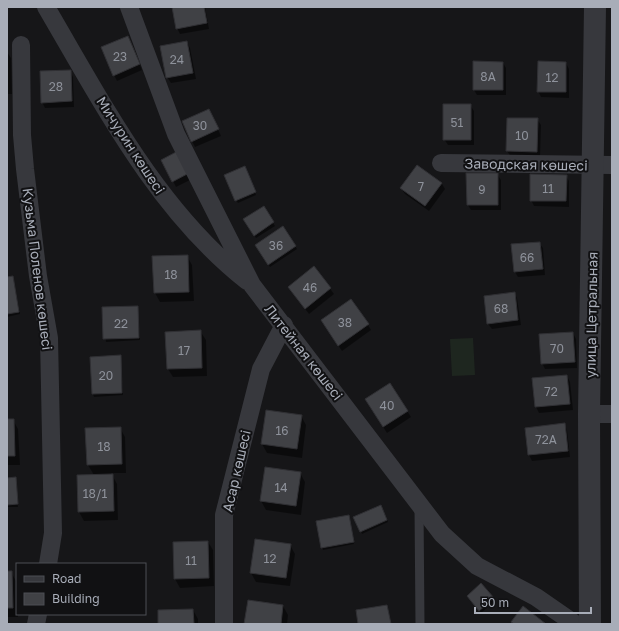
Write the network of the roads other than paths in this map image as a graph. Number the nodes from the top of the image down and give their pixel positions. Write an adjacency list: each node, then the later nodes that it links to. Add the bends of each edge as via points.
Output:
1 (46, 7): 7 (street, Мичурин көшесі, via 147,174 183,219 233,270)
2 (130, 7): 7 (street, Литейная көшесі, via 176,134)
3 (595, 7): 6 (street, улица Цетральная)
4 (21, 45): 12 (street, Кузьма Поленов көшесі, via 25,169 38,276 49,338 53,532)
5 (441, 163): 6 (street, Заводская көшесі)
6 (602, 164): 9 (street, улица Цетральная)
7 (252, 285): 8 (street, Литейная көшесі)
8 (284, 325): 11 (street, Литейная көшесі); 13 (street, Асар көшесі, via 261,369 224,515)
9 (589, 414): 10 (street); 16 (street, улица Цетральная)
10 (612, 414)
11 (419, 504): 14 (lane); 15 (street, Литейная көшесі, via 442,534 477,566 536,597)
12 (48, 563)
13 (224, 624)
14 (420, 624)
15 (575, 624)
16 (590, 624)

